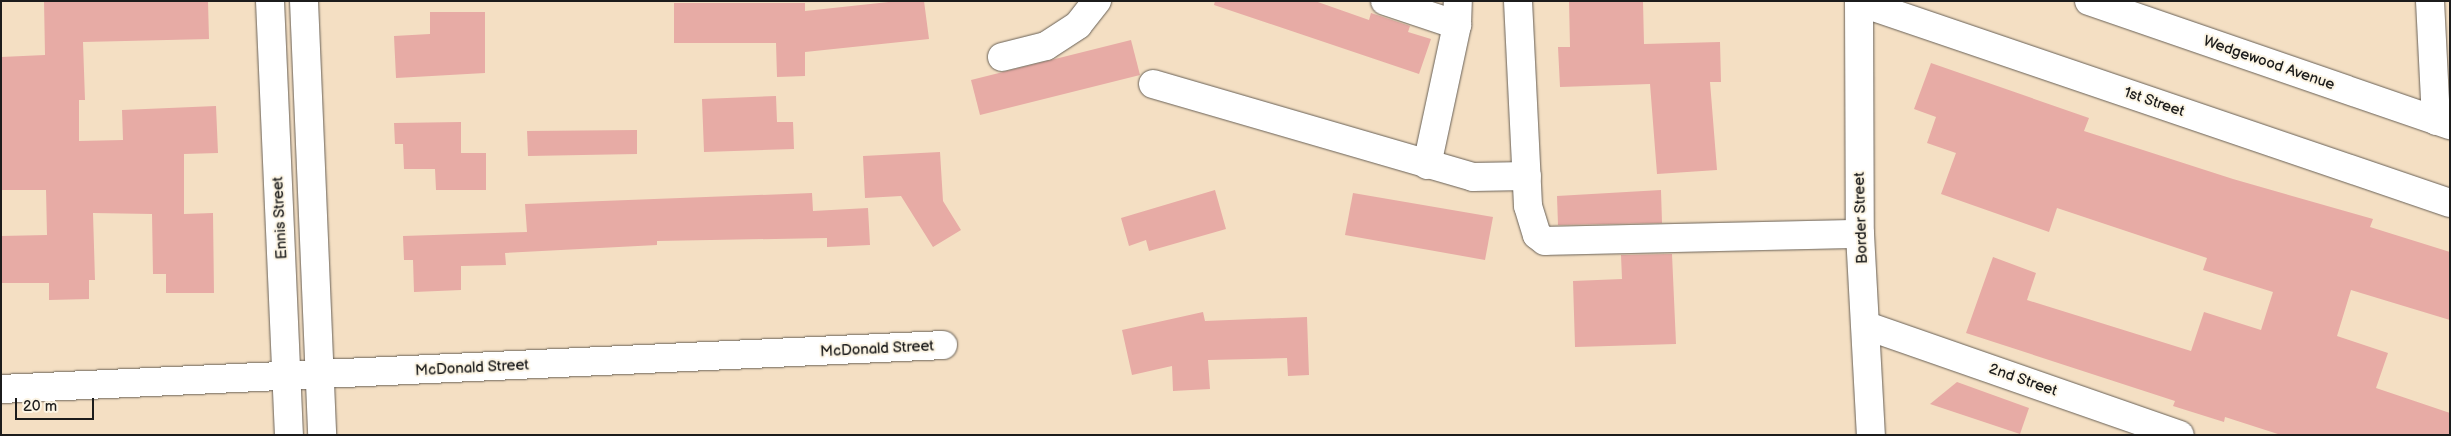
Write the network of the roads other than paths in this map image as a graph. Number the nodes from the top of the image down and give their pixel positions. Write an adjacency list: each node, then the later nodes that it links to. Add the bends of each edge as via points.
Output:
1 (270, 1): 19 (street, Ennis Street)
2 (304, 1): 20 (street)
3 (1097, 1): 10 (street, via 1078,25 1046,46)
4 (1385, 1): 9 (street)
5 (1518, 1): 14 (street)
6 (2089, 1): 12 (street, Wedgewood Avenue)
7 (2430, 1): 12 (street)
8 (1859, 2): 15 (street, 1st Street); 16 (street, Border Street)
9 (1458, 13): 13 (street)
10 (1002, 57)
11 (1153, 84): 13 (street)
12 (2443, 123)
13 (1427, 165): 14 (street, via 1473,177)
14 (1527, 176): 16 (street, via 1530,220 1536,235 1545,241)
15 (2450, 203)
16 (1860, 234): 17 (street, Border Street)
17 (1866, 326): 24 (street, Border Street); 25 (street, 2nd Street)
18 (943, 345): 20 (street, McDonald Street)
19 (287, 376): 20 (street, McDonald Street); 21 (street, McDonald Street); 22 (street, Ennis Street)
20 (320, 376): 23 (street)
21 (1, 389)
22 (289, 435)
23 (322, 435)
24 (1871, 435)
25 (2180, 435)

